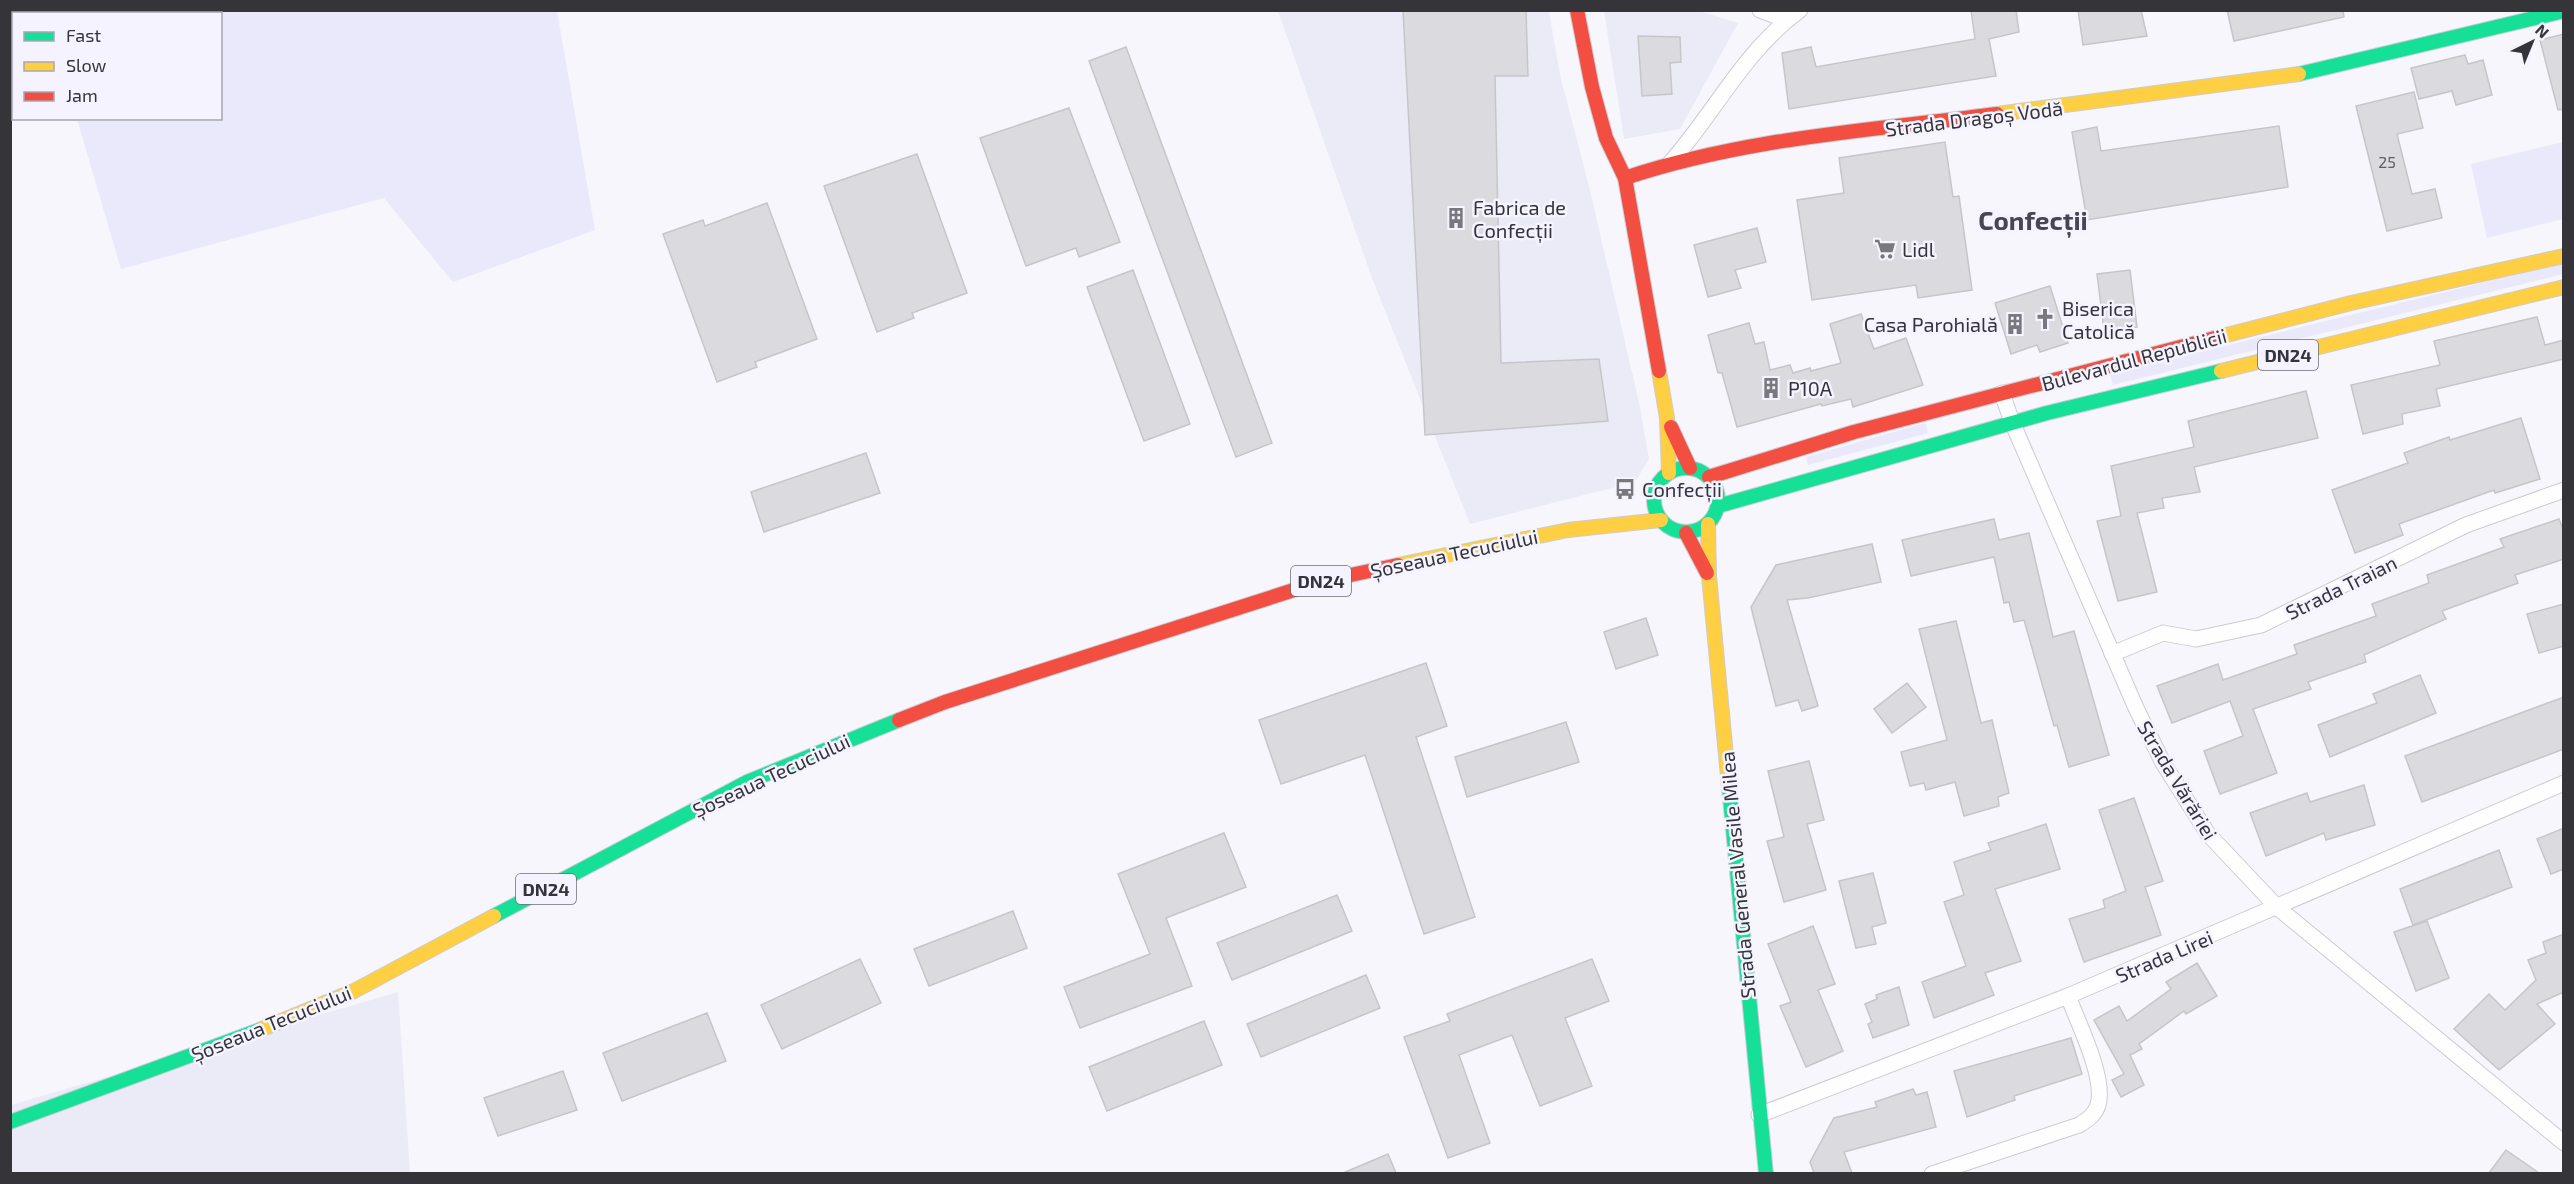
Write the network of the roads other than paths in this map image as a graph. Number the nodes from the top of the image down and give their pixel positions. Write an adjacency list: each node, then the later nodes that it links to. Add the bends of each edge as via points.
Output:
1 (1577, 10): 7 (main road, via 1603,128)
2 (1760, 10): 5 (street)
3 (1800, 10): 5 (street)
4 (2564, 11): 6 (main road, Strada Dragoș Vodă, via 2296,75 1762,144)
5 (1787, 20): 6 (street, via 1739,68 1698,131)
6 (1670, 163): 7 (main road, Strada Dragoș Vodă)
7 (1625, 178): 11 (main road)
8 (2564, 256): 10 (main road, Bulevardul Republicii / DN24, via 2351,303)
9 (2564, 286): 12 (main road, Bulevardul Republicii / DN24)
10 (2002, 393): 12 (street, Strada Vărăriei); 15 (main road, Bulevardul Republicii / DN24, via 1854,432)
11 (1667, 418): 13 (main road); 14 (main road)
12 (2012, 422): 18 (main road, Bulevardul Republicii / DN24); 24 (street, Strada Vărăriei)
13 (1690, 468): 14 (main road); 15 (main road)
14 (1669, 473): 17 (main road, via 1656,489)
15 (1709, 477): 18 (main road, via 1715,486)
16 (2564, 490): 24 (street, Strada Traian, via 2466,525 2261,626 2196,639 2163,633)
17 (1654, 500): 19 (main road); 21 (main road, Șoseaua Tecuciului / DN24)
18 (1718, 506): 20 (main road)
19 (1661, 520): 21 (main road, Șoseaua Tecuciului / DN24); 22 (main road)
20 (1708, 524): 22 (main road); 23 (main road, Strada General Vasile Milea)
21 (1568, 530): 29 (main road, Șoseaua Tecuciului / DN24, via 1322,581 945,702 747,782 310,1011)
22 (1686, 533): 23 (main road, Strada General Vasile Milea)
23 (1709, 576): 28 (main road, Strada General Vasile Milea)
24 (2112, 654): 26 (street, Strada Vărăriei, via 2163,763 2191,809 2228,857)
25 (2564, 783): 26 (street, Strada Lirei)
26 (2278, 908): 27 (street, Strada Lirei); 30 (street, Strada Vărăriei)
27 (2068, 996): 28 (street, Strada Lirei); 32 (street, via 2098,1078 2098,1106 2090,1119)
28 (1759, 1115): 31 (main road, Strada General Vasile Milea)
29 (10, 1122)
30 (2564, 1143)
31 (1766, 1173)
32 (1932, 1173)

